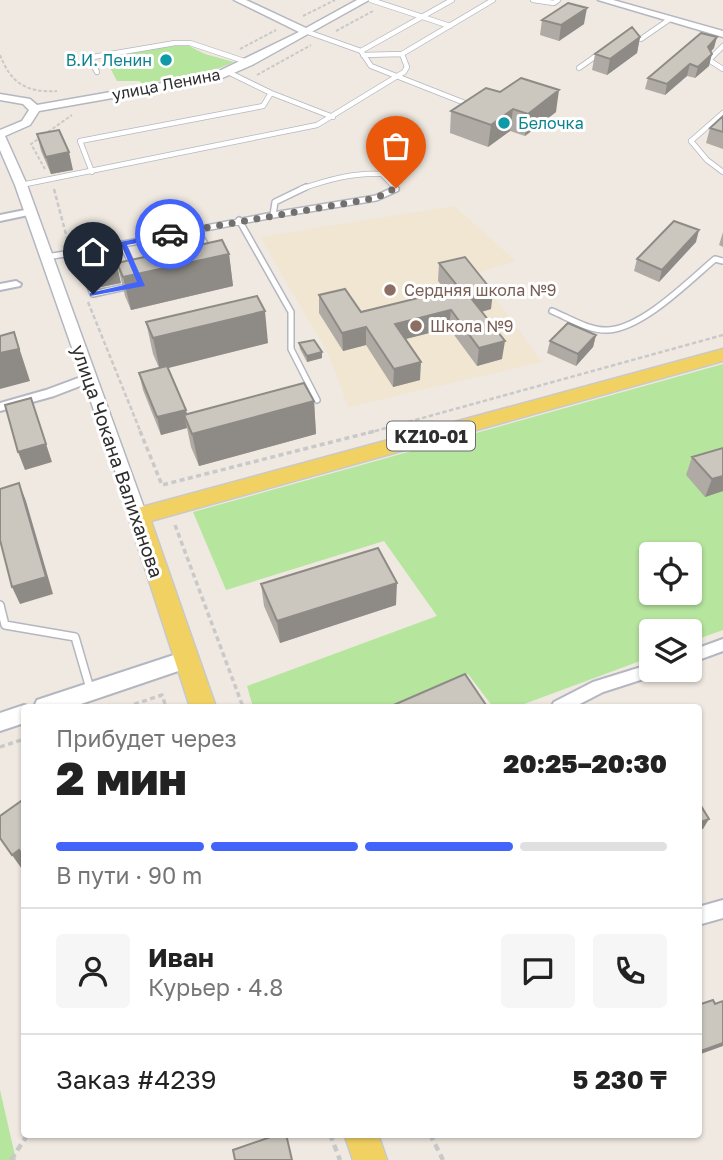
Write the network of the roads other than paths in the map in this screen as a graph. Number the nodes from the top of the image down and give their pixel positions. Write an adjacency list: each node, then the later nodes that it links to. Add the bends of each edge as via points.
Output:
1 (239, 0): 12 (street)
2 (364, 0): 12 (street, улица Ленина)
3 (372, 0): 9 (lane)
4 (452, 0): 9 (lane)
5 (493, 0): 11 (lane)
6 (533, 0): 7 (lane)
7 (558, 0)
8 (603, 0): 10 (street)
9 (423, 16): 11 (lane); 17 (lane)
10 (670, 19): 13 (street); 14 (lane, via 641,39)
11 (450, 26): 18 (lane)
12 (305, 31): 17 (lane); 19 (street, улица Ленина)
13 (723, 34)
14 (621, 37)
15 (610, 45): 20 (lane)
16 (723, 46): 21 (lane, via 709,60)
17 (362, 53): 18 (lane); 24 (lane, via 368,64)
18 (402, 54): 24 (lane, via 407,67)
19 (248, 63): 22 (lane, via 190,43 137,47 90,59); 23 (street, улица Ленина)
20 (579, 68)
21 (723, 69)
22 (97, 72)
23 (228, 72): 25 (lane); 28 (street, улица Ленина)
24 (398, 77): 27 (lane); 30 (lane)
25 (271, 93): 30 (lane); 32 (lane, via 263,106 80,141)
26 (0, 97): 28 (street, via 26,101)
27 (474, 107)
28 (35, 109): 31 (street, via 32,119)
29 (723, 113): 33 (lane, via 691,141)
30 (333, 117): 32 (lane, via 317,125)
31 (0, 136): 34 (street, улица Чокана Валиханова)
32 (92, 172): 34 (lane)
33 (723, 172)
34 (21, 185): 35 (street, улица Чокана Валиханова)
35 (30, 212): 37 (street); 42 (street, улица Чокана Валиханова)
36 (273, 215): 36 (lane, via 275,202 286,194 363,173 382,174 396,188 376,198); 38 (lane)
37 (0, 218)
38 (239, 220): 39 (lane); 52 (lane, via 291,312 291,349)
39 (196, 229): 40 (lane); 44 (lane)
40 (122, 244): 41 (lane); 45 (lane)
41 (77, 253): 42 (lane); 47 (lane, via 93,294)
42 (46, 257): 51 (street, улица Чокана Валиханова)
43 (723, 261): 49 (lane, via 715,260 634,323 610,330 592,328)
44 (218, 264)
45 (137, 274)
46 (16, 284): 48 (street)
47 (142, 284)
48 (0, 287)
49 (552, 311)
50 (723, 355): 54 (main road, KZ10-01)
51 (89, 378): 53 (street); 54 (street, улица Чокана Валиханова)
52 (317, 400)
53 (0, 407)
54 (139, 516): 59 (main road, улица Чокана Валиханова)
55 (0, 604): 56 (lane)
56 (3, 626): 61 (lane, via 75,637)
57 (723, 645): 58 (street)
58 (702, 653)
59 (186, 660): 61 (main road); 63 (main road, улица Чокана Валиханова)
60 (639, 674): 64 (street)
61 (91, 692): 62 (main road)
62 (54, 704)
63 (202, 704)
64 (565, 704)
65 (21, 715): 66 (main road)
66 (0, 722)
67 (723, 909): 68 (street)
68 (702, 915)
69 (362, 1138): 70 (main road)
70 (370, 1160)

